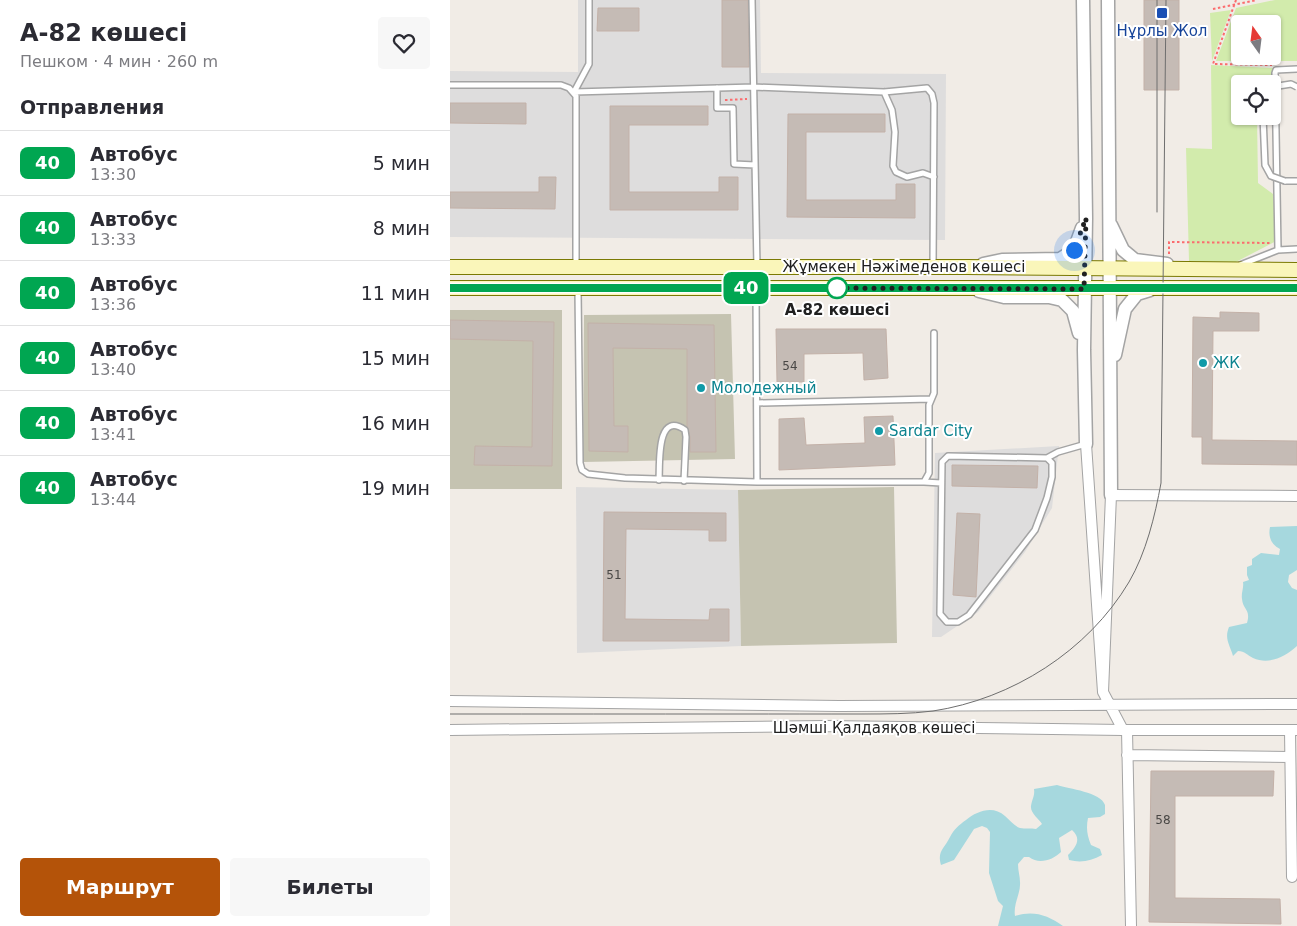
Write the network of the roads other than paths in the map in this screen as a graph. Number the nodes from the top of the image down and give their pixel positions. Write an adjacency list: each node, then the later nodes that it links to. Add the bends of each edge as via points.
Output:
1 (589, 0): 11 (lane, via 588,64)
2 (752, 0): 10 (lane)
3 (1082, 0): 17 (street)
4 (1108, 0): 18 (street)
5 (1297, 69): 20 (lane, via 1281,69 1275,73)
6 (450, 85): 11 (lane, via 561,85)
7 (1281, 86): 8 (lane, bridge, via 1292,84)
8 (1297, 87)
9 (717, 88): 10 (lane); 11 (lane); 14 (lane, via 717,108 733,108 734,164)
10 (754, 88): 12 (lane); 14 (lane)
11 (574, 92): 22 (lane)
12 (884, 92): 15 (lane, via 892,110 895,132 893,166 896,172 907,177 923,173); 15 (lane, via 927,88 932,94)
13 (1264, 125): 16 (lane, bridge, via 1265,165 1271,176)
14 (755, 165): 23 (lane)
15 (934, 177): 24 (lane)
16 (1297, 181)
17 (1086, 218): 25 (street, via 1074,250 1060,259 1002,260); 27 (street)
18 (1108, 218): 26 (street, via 1123,250 1135,260); 28 (street)
19 (1297, 249): 20 (lane)
20 (1278, 250): 30 (lane)
21 (450, 267): 22 (main road, Жұмекен Нәжімеденов көшесі)
22 (576, 267): 23 (main road, Жұмекен Нәжімеденов көшесі)
23 (757, 267): 24 (main road, Жұмекен Нәжімеденов көшесі); 32 (main road)
24 (933, 267): 25 (main road, Жұмекен Нәжімеденов көшесі)
25 (966, 267): 27 (main road, Жұмекен Нәжімеденов көшесі)
26 (1175, 267): 28 (main road, Жұмекен Нәжімеденов көшесі); 30 (main road, Жұмекен Нәжімеденов көшесі)
27 (1084, 268): 28 (main road, Жұмекен Нәжімеденов көшесі); 36 (street)
28 (1110, 269): 37 (street)
29 (1297, 270): 30 (main road, Жұмекен Нәжімеденов көшесі)
30 (1225, 271)
31 (450, 288): 34 (main road, Жұмекен Нәжімеденов көшесі)
32 (756, 288): 34 (main road, Жұмекен Нәжімеденов көшесі); 35 (main road, Жұмекен Нәжімеденов көшесі); 43 (lane)
33 (1297, 288): 38 (main road, Жұмекен Нәжімеденов көшесі)
34 (578, 289): 46 (lane, via 582,470 588,474)
35 (967, 289): 36 (main road, Жұмекен Нәжімеденов көшесі); 40 (street, via 1004,296 1062,300 1073,311)
36 (1084, 289): 37 (main road, Жұмекен Нәжімеденов көшесі); 40 (street)
37 (1110, 289): 38 (main road, Жұмекен Нәжімеденов көшесі); 41 (street)
38 (1154, 289): 41 (street, via 1137,294 1125,308)
39 (934, 333): 42 (lane, via 934,393)
40 (1084, 350): 44 (street)
41 (1110, 372): 51 (street)
42 (931, 399): 43 (lane); 49 (lane, via 929,473)
43 (757, 403): 48 (lane)
44 (1086, 444): 45 (lane); 53 (street)
45 (1048, 458): 50 (lane, via 948,456 942,462); 50 (lane, via 1052,463 1052,477 1035,530 969,615 958,622 947,622 940,614)
46 (659, 480): 47 (lane); 47 (lane, via 662,438 664,431 674,426 684,430 686,437)
47 (684, 481): 48 (lane)
48 (757, 482): 49 (lane)
49 (924, 482): 50 (lane)
50 (941, 483)
51 (1111, 495): 52 (street); 53 (street)
52 (1297, 496)
53 (1103, 692): 56 (street)
54 (450, 701): 56 (street, Шәмші Қалдаяқов көшесі)
55 (1297, 704): 56 (street, Шәмші Қалдаяқов көшесі)
56 (1109, 706): 58 (street)
57 (450, 730): 58 (street, Шәмші Қалдаяқов көшесі, via 825,726)
58 (1125, 730): 59 (street, Шәмші Қалдаяқов көшесі); 60 (street)
59 (1294, 730): 61 (street)
60 (1127, 755): 61 (street); 63 (street)
61 (1290, 757): 62 (street)
62 (1292, 877)
63 (1131, 926)

